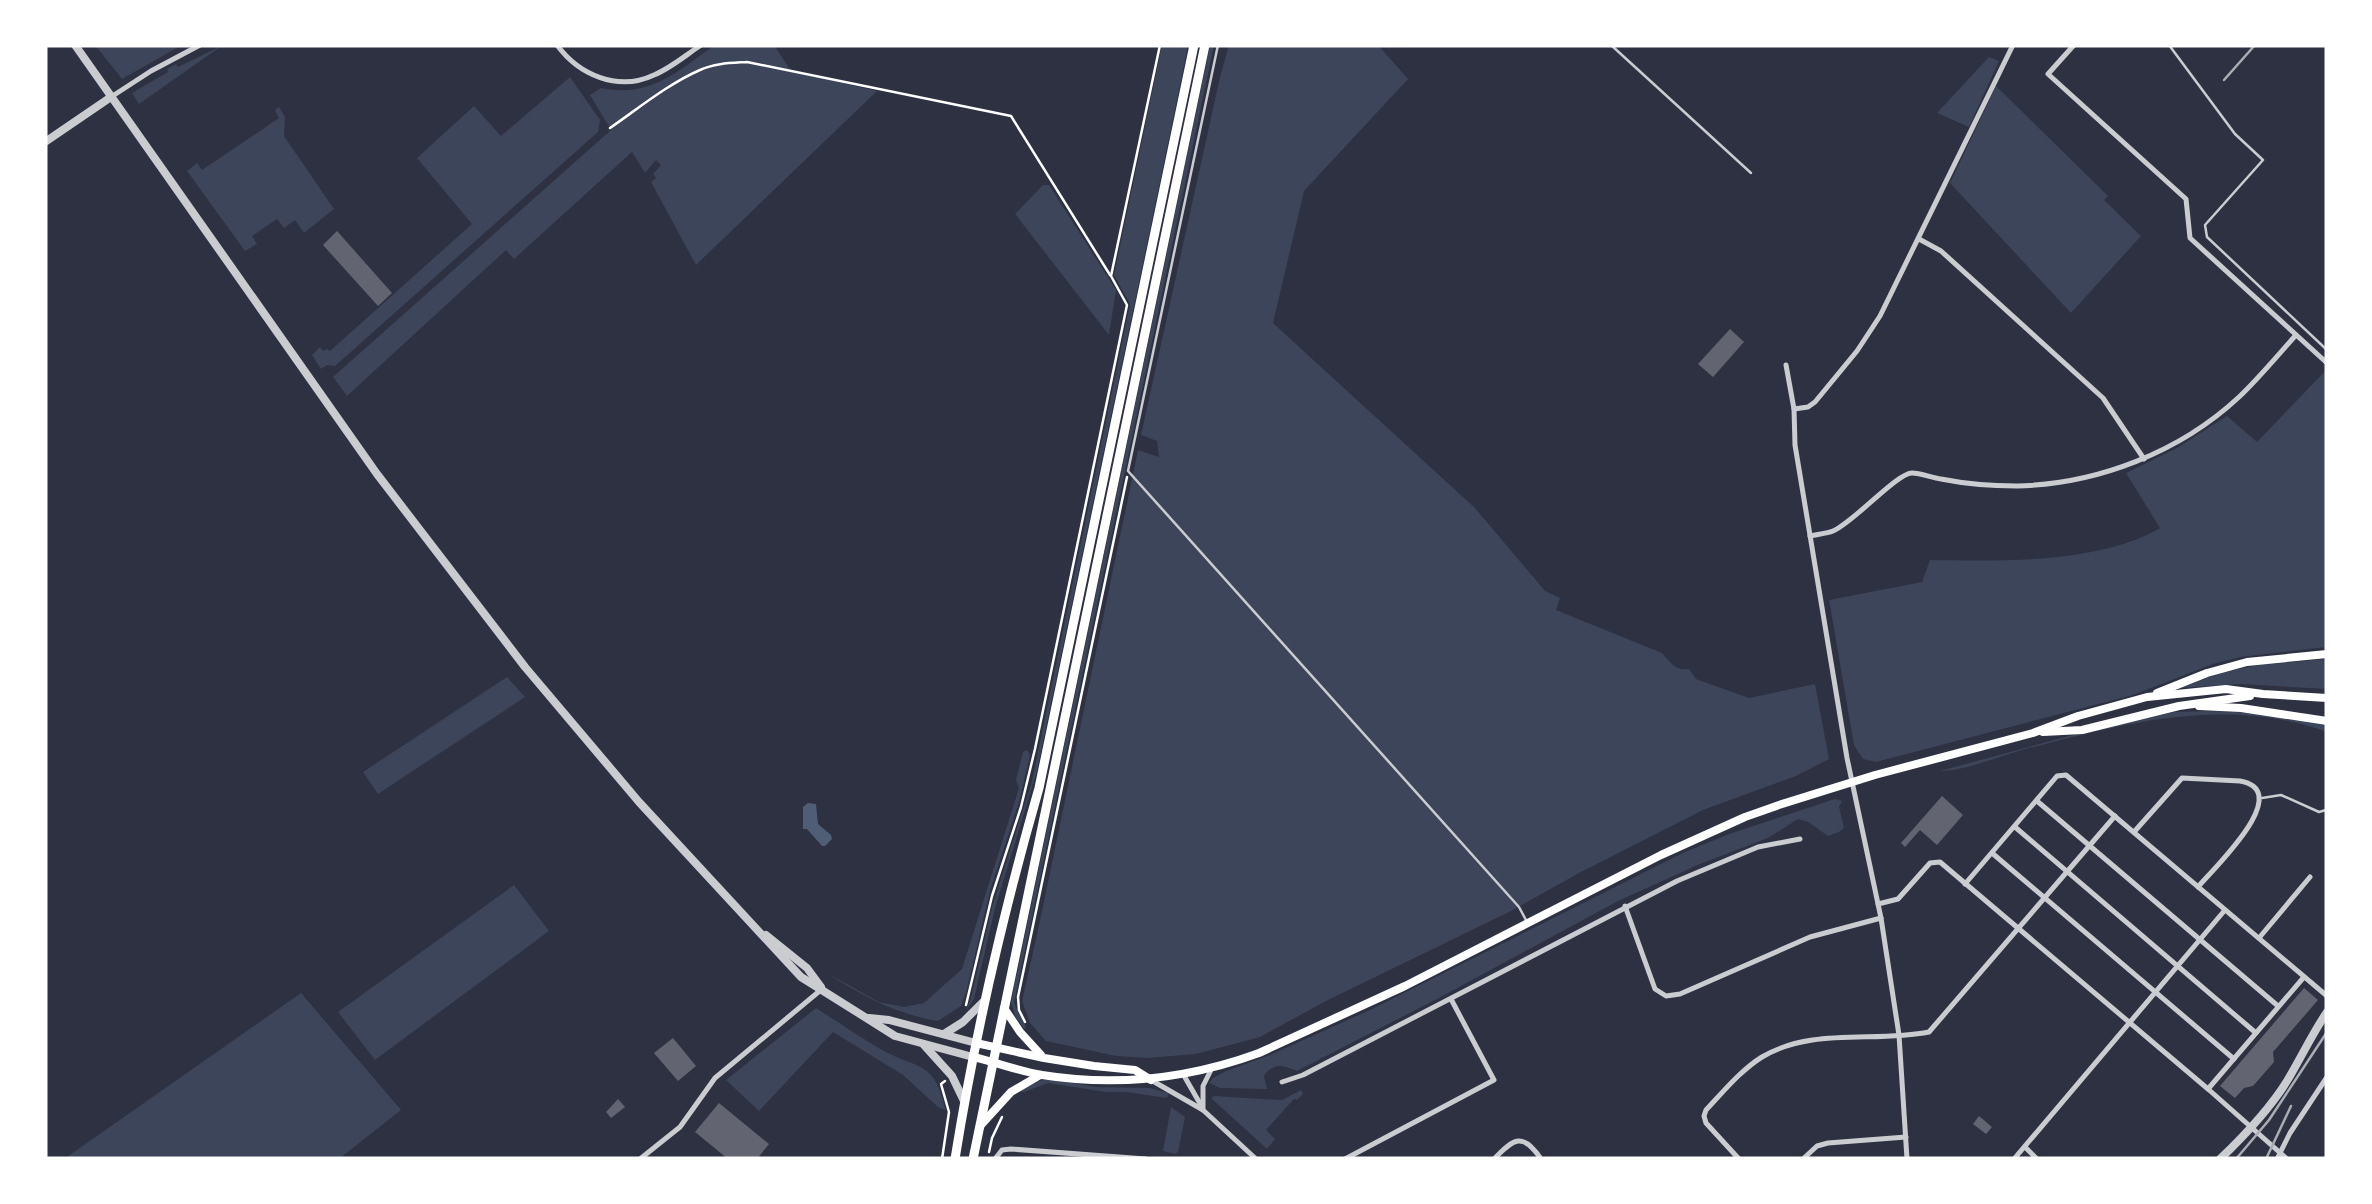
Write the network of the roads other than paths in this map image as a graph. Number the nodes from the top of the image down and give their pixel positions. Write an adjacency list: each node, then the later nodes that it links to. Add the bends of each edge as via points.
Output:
1 (75, 45): 12 (street)
2 (200, 45): 12 (street)
3 (557, 45): 4 (street, via 586,73 620,82 654,76)
4 (701, 45)
5 (1194, 45): 59 (main road, via 1044,769)
6 (1205, 45): 61 (main road)
7 (1218, 45): 49 (lane, via 1128,471 1519,906)
8 (1611, 45): 14 (lane)
9 (2012, 45): 15 (street)
10 (2074, 45): 16 (street, via 2048,74 2186,200 2190,238)
11 (2169, 45): 17 (lane, via 2235,134 2263,160 2205,225 2206,237)
12 (110, 97): 13 (street); 55 (street, via 442,562 525,666 779,955)
13 (45, 142)
14 (1752, 174)
15 (1919, 240): 20 (street, via 1857,351 1815,402); 21 (street, via 1942,251 2103,398)
16 (2296, 335): 18 (street); 21 (street, via 2215,417)
17 (2327, 350)
18 (2327, 363)
19 (1786, 365): 20 (street)
20 (1794, 408): 22 (street)
21 (2144, 458): 22 (street, via 2106,473 2018,486 1911,473 1832,532)
22 (1810, 536): 30 (street)
23 (2327, 654): 25 (main road, via 2247,662)
24 (2263, 694): 25 (main road, via 2226,689); 26 (main road); 27 (main road)
25 (2147, 697): 29 (main road)
26 (2327, 698)
27 (2179, 706): 28 (main road); 29 (main road, via 2082,730)
28 (2327, 721)
29 (2034, 733): 30 (main road)
30 (1851, 782): 45 (street); 49 (main road, via 1745,817)
31 (2260, 798): 33 (lane, via 2282,796); 36 (street, via 2248,782 2182,778); 43 (street, via 2250,825)
32 (2037, 800): 34 (street, via 2062,774); 35 (street); 38 (street)
33 (2326, 810)
34 (2115, 816): 36 (street); 38 (street)
35 (2014, 827): 39 (street); 40 (street)
36 (2134, 832): 43 (street)
37 (1800, 838): 46 (street, via 1758,847)
38 (2090, 846): 40 (street); 52 (street)
39 (1992, 853): 42 (street); 44 (street)
40 (2068, 872): 44 (street); 53 (street)
41 (2310, 877): 51 (street)
42 (1966, 884): 45 (street, via 1940,862 1930,862 1898,900); 50 (street)
43 (2198, 887): 47 (street)
44 (2045, 898): 50 (street); 56 (street)
45 (1878, 904): 48 (street)
46 (1626, 906): 48 (street, via 1655,989 1666,996 1810,936); 58 (street)
47 (2225, 910): 51 (street); 52 (street)
48 (1881, 918): 67 (street)
49 (1528, 924): 75 (main road, via 1259,1053)
50 (2020, 929): 64 (street); 67 (street, via 1933,1029)
51 (2258, 938): 54 (street)
52 (2200, 939): 53 (street); 60 (street)
53 (2178, 966): 56 (street); 65 (street)
54 (2304, 976): 57 (street); 60 (street)
55 (822, 989): 63 (street); 89 (street, via 716,1078 680,1127)
56 (2155, 992): 64 (street); 73 (street)
57 (2327, 996)
58 (1451, 998): 80 (street); 95 (street, via 1494,1080)
59 (986, 999): 66 (street); 68 (main road)
60 (2278, 1006): 65 (street)
61 (1004, 1008): 70 (main road); 72 (main road)
62 (2327, 1012): 85 (street)
63 (868, 1018): 66 (street); 69 (street)
64 (2130, 1022): 81 (street); 87 (street)
65 (2256, 1033): 73 (street)
66 (944, 1034): 68 (street)
67 (1899, 1035): 86 (street); 98 (street, via 1812,1040 1759,1059 1704,1116)
68 (976, 1044): 70 (main road); 71 (main road)
69 (924, 1045): 71 (street); 82 (street)
70 (996, 1048): 72 (main road); 74 (main road)
71 (973, 1057): 74 (main road); 82 (main road)
72 (1044, 1058): 79 (main road, via 1135,1070)
73 (2234, 1059): 81 (street)
74 (993, 1062): 76 (main road); 84 (main road)
75 (1212, 1068): 77 (main road); 83 (street, via 1203,1086)
76 (1040, 1074): 79 (main road); 84 (main road, via 1011,1092)
77 (1183, 1074): 79 (main road); 83 (street)
78 (2327, 1077): 88 (street)
79 (1150, 1080): 83 (street)
80 (1282, 1082)
81 (2208, 1089): 85 (street)
82 (964, 1101): 90 (main road)
83 (1204, 1110): 94 (street)
84 (980, 1126): 91 (main road)
85 (2252, 1127): 88 (street); 103 (street)
86 (1906, 1137): 99 (street, via 1828,1143); 100 (street)
87 (2024, 1146): 101 (street); 102 (street)
88 (2279, 1156): 104 (street)
89 (640, 1159)
90 (955, 1159)
91 (973, 1159)
92 (995, 1159): 93 (street, via 1002,1150)
93 (1146, 1159)
94 (1256, 1159)
95 (1346, 1159)
96 (1494, 1159): 97 (street, via 1516,1140)
97 (1541, 1159)
98 (1738, 1159)
99 (1802, 1159)
100 (1907, 1159)
101 (2014, 1159)
102 (2037, 1159)
103 (2220, 1159)
104 (2287, 1159)

